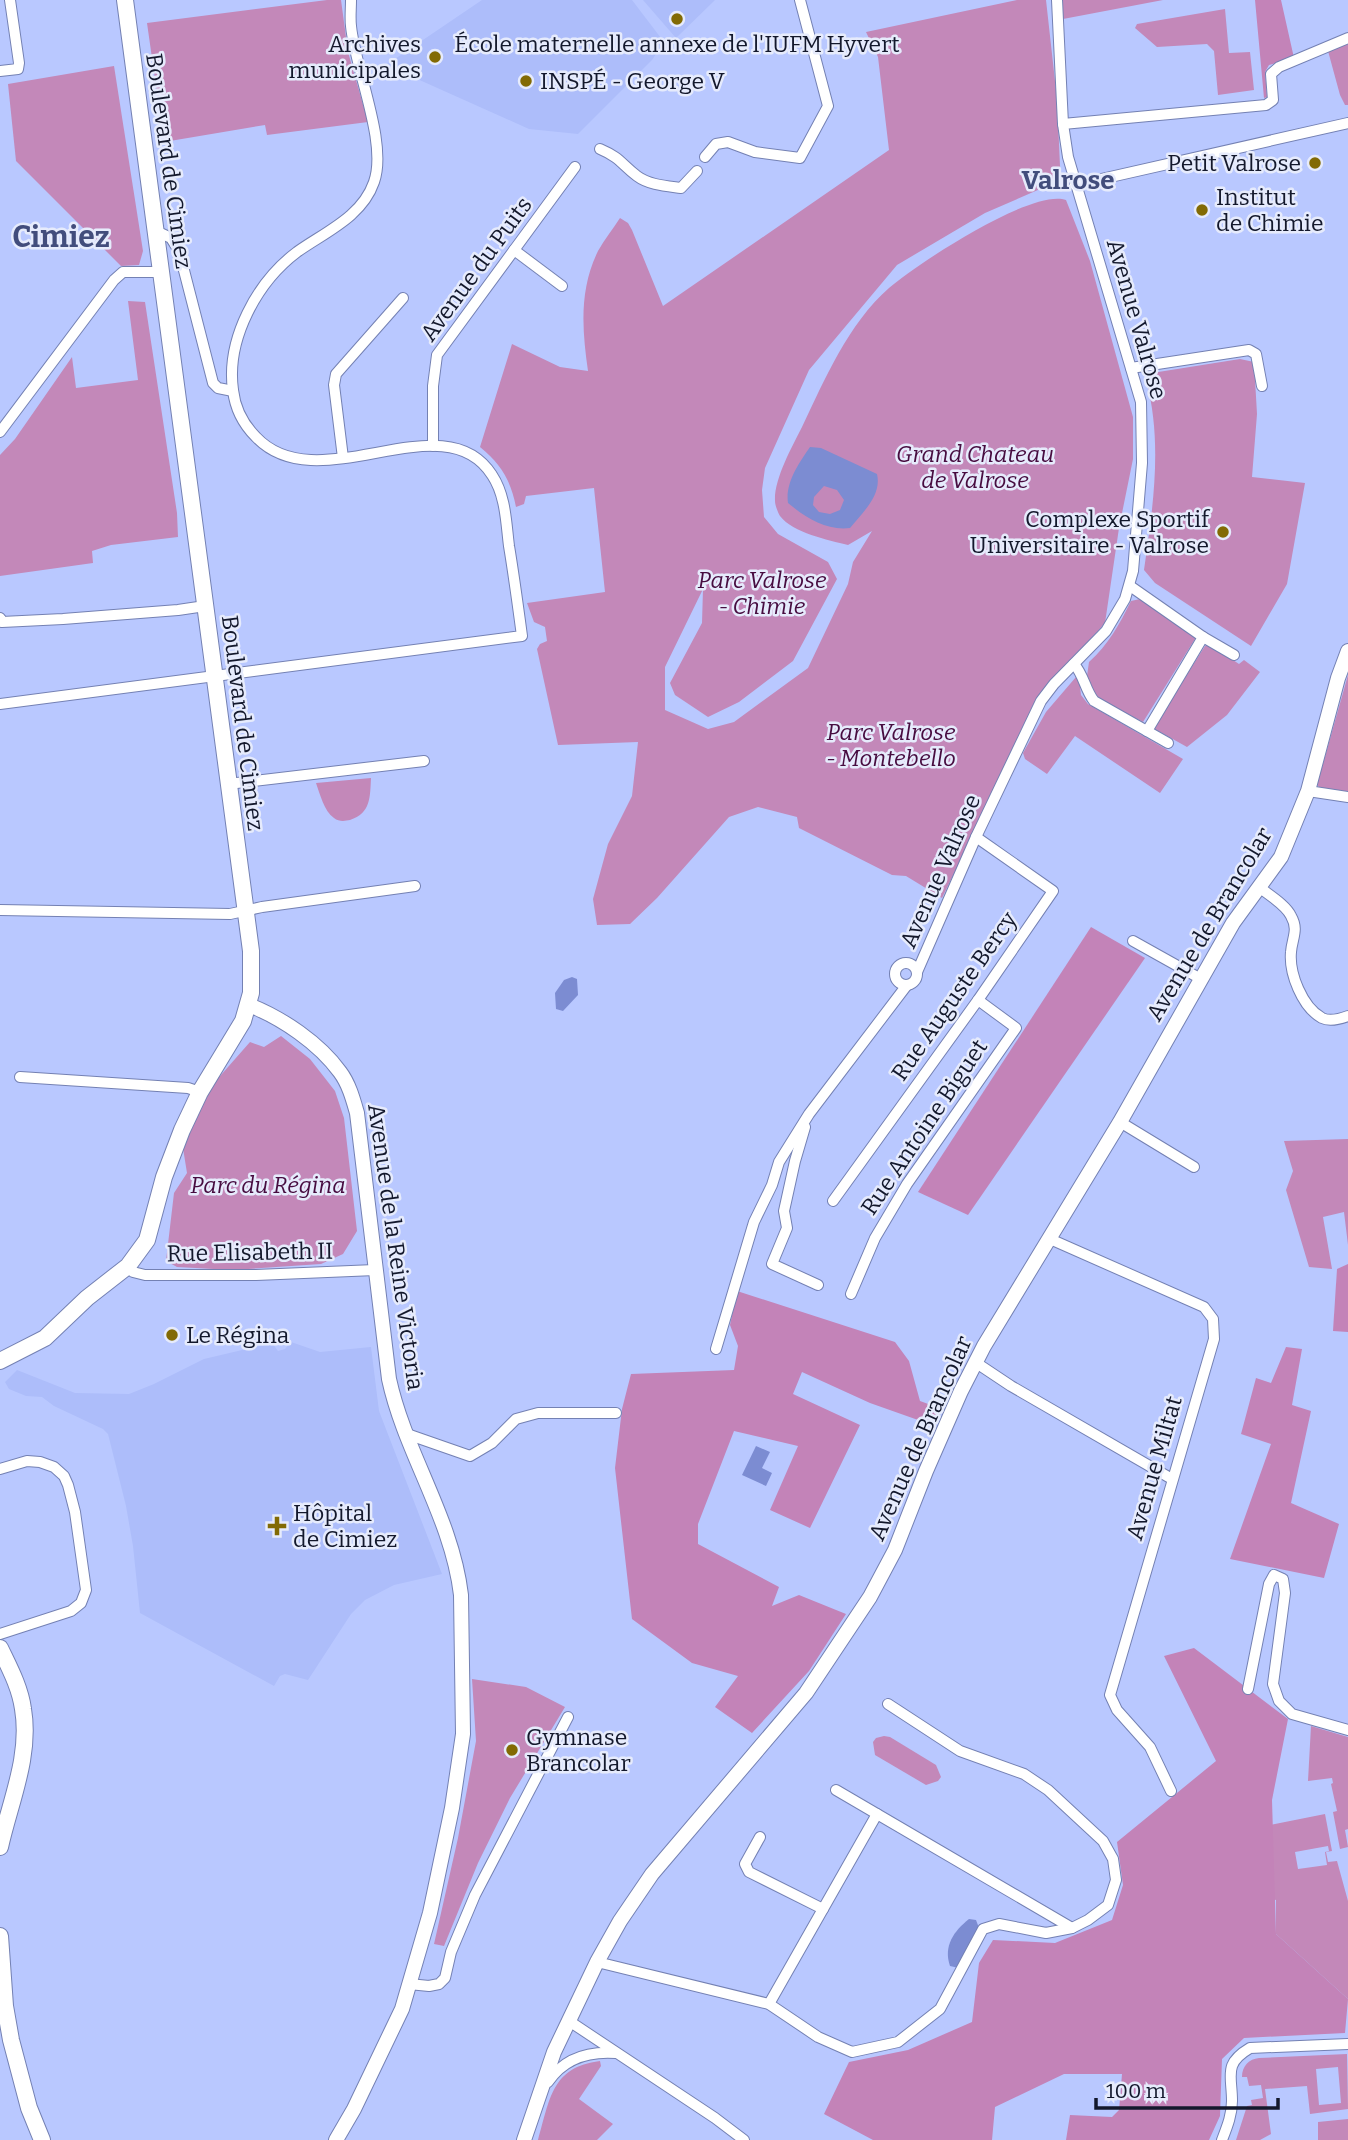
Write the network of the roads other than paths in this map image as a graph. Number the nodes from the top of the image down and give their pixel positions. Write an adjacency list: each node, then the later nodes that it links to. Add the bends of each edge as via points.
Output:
1 (10, 0): 7 (street, via 19,63 18,69)
2 (125, 0): 15 (main road, Boulevard de Cimiez)
3 (351, 0): 22 (street, via 351,28 373,127 374,182 358,209 290,258 261,289 238,342)
4 (800, 0): 11 (street, via 828,106 800,158 755,152 728,142 716,144)
5 (1057, 0): 9 (street, Avenue Valrose)
6 (1348, 38): 9 (street, via 1279,67 1271,74 1273,100 1266,105)
7 (0, 71)
8 (1348, 123): 14 (street)
9 (1063, 124): 14 (street, Avenue Valrose)
10 (600, 149): 13 (street, via 657,185 681,188)
11 (705, 157)
12 (575, 167): 16 (street, Avenue du Puits)
13 (697, 171)
14 (1075, 185): 20 (street, Avenue Valrose)
15 (156, 231): 17 (main road, Boulevard de Cimiez); 22 (street, via 174,241 183,262 213,383)
16 (514, 250): 18 (street); 24 (street, Avenue du Puits, via 437,355)
17 (161, 272): 23 (street, via 123,272 114,280); 27 (main road, Boulevard de Cimiez)
18 (562, 286)
19 (403, 298): 25 (street, via 336,374)
20 (1131, 368): 21 (street, via 1249,351 1256,354); 26 (street, Avenue Valrose, via 1143,432)
21 (1262, 386)
22 (233, 391): 25 (street, via 247,427 267,448 298,460)
23 (0, 432)
24 (433, 446): 25 (street); 33 (street, via 471,454 496,481 503,501 522,636)
25 (343, 458)
26 (1130, 586): 29 (street); 32 (street, Avenue Valrose, via 1106,631)
27 (205, 606): 28 (street, via 64,620 2,622); 33 (main road, Boulevard de Cimiez)
28 (0, 618)
29 (1203, 637): 31 (street); 35 (street)
30 (1348, 651): 39 (street, Avenue de Brancolar)
31 (1234, 655)
32 (1074, 664): 35 (street, via 1094,701); 41 (street, Avenue Valrose, via 1041,701)
33 (214, 678): 34 (street); 38 (main road, Boulevard de Cimiez)
34 (0, 705)
35 (1147, 732): 36 (street)
36 (1168, 743)
37 (424, 761): 38 (street)
38 (228, 784): 45 (main road, Boulevard de Cimiez)
39 (1308, 791): 40 (street); 43 (street, Avenue de Brancolar, via 1281,857)
40 (1348, 797)
41 (976, 837): 47 (street, Avenue Valrose); 50 (street, Rue Auguste Bercy, via 1054,891)
42 (415, 886): 45 (street)
43 (1259, 887): 48 (street, Avenue de Brancolar); 52 (street, via 1291,914 1296,933 1291,952 1295,983 1310,1007 1322,1018 1336,1021)
44 (0, 910): 45 (street)
45 (245, 911): 51 (main road, Boulevard de Cimiez, via 252,967)
46 (1133, 941): 48 (street)
47 (917, 972): 49 (street, Avenue Valrose, via 914,982); 49 (street, Avenue Valrose, via 910,964 897,968 897,981)
48 (1200, 979): 56 (street, Avenue de Brancolar)
49 (907, 985): 55 (street, Avenue Valrose)
50 (978, 1000): 58 (street, Rue Auguste Bercy); 63 (street, Rue Antoine Biguet, via 1016,1028 907,1184 875,1238)
51 (249, 1005): 54 (main road, Boulevard de Cimiez); 61 (street, Avenue de la Reine Victoria, via 277,1018 309,1042 330,1060 350,1091 357,1112)
52 (1348, 1016)
53 (20, 1077): 54 (street)
54 (200, 1092): 60 (main road, Boulevard de Cimiez, via 168,1164 147,1240)
55 (809, 1114): 62 (street, via 784,1211 787,1228 772,1264); 64 (street, Avenue Valrose, via 779,1162 754,1222)
56 (1121, 1122): 57 (street); 59 (street, Avenue de Brancolar)
57 (1195, 1167)
58 (833, 1201)
59 (1050, 1239): 66 (street, Avenue de Brancolar); 70 (street, Avenue Miltat, via 1204,1307 1213,1319 1214,1339)
60 (128, 1266): 61 (street, Rue Elisabeth II, via 145,1275); 65 (main road, Boulevard de Cimiez, via 46,1338)
61 (375, 1270): 68 (street, Avenue de la Reine Victoria, via 389,1379)
62 (818, 1285)
63 (851, 1294)
64 (716, 1349)
65 (0, 1361)
66 (975, 1362): 70 (street); 85 (street, Avenue de Brancolar, via 895,1550 870,1597 806,1693 652,1874)
67 (616, 1413): 68 (street, via 538,1413 516,1419 492,1443 470,1455)
68 (404, 1433): 86 (street, Avenue de la Reine Victoria, via 419,1462 459,1577 463,1724 461,1756 430,1913)
69 (0, 1469): 71 (street, via 40,1462 64,1476 75,1512 86,1590 71,1611)
70 (1172, 1479): 78 (street, Avenue Miltat, via 1110,1695 1117,1710 1150,1747)
71 (0, 1634)
72 (0, 1648): 81 (main road, via 21,1697 25,1726 23,1758)
73 (1248, 1689): 76 (street, via 1269,1584 1275,1575 1283,1579 1284,1593 1273,1684 1279,1701 1292,1714)
74 (888, 1704): 83 (street, via 960,1751 1024,1774 1103,1841 1116,1880 1108,1905)
75 (568, 1717): 86 (street, via 475,1895 445,1978 429,1986)
76 (1348, 1730)
77 (836, 1790): 79 (street)
78 (1171, 1791)
79 (877, 1814): 82 (street); 83 (street)
80 (760, 1837): 82 (street, via 745,1864 749,1872)
81 (0, 1847)
82 (823, 1909): 88 (street)
83 (1072, 1928): 88 (street, via 1046,1933 999,1924 983,1929 940,2009 898,2042 852,2052 818,2037)
84 (0, 1936): 87 (main road)
85 (597, 1962): 88 (street); 89 (street, Avenue de Brancolar)
86 (409, 1984): 94 (street, Avenue de la Reine Victoria, via 385,2046)
87 (2, 1990): 93 (main road, via 29,2108)
88 (769, 2004)
89 (569, 2021): 91 (street); 92 (street, Avenue de Brancolar)
90 (1348, 2044): 97 (street, via 1250,2048 1239,2054 1231,2064 1230,2117)
91 (618, 2054): 92 (street, via 600,2052 572,2059); 96 (street)
92 (540, 2092): 95 (street, Avenue de Brancolar)
93 (42, 2140)
94 (336, 2140)
95 (524, 2140)
96 (744, 2140)
97 (1222, 2140)

